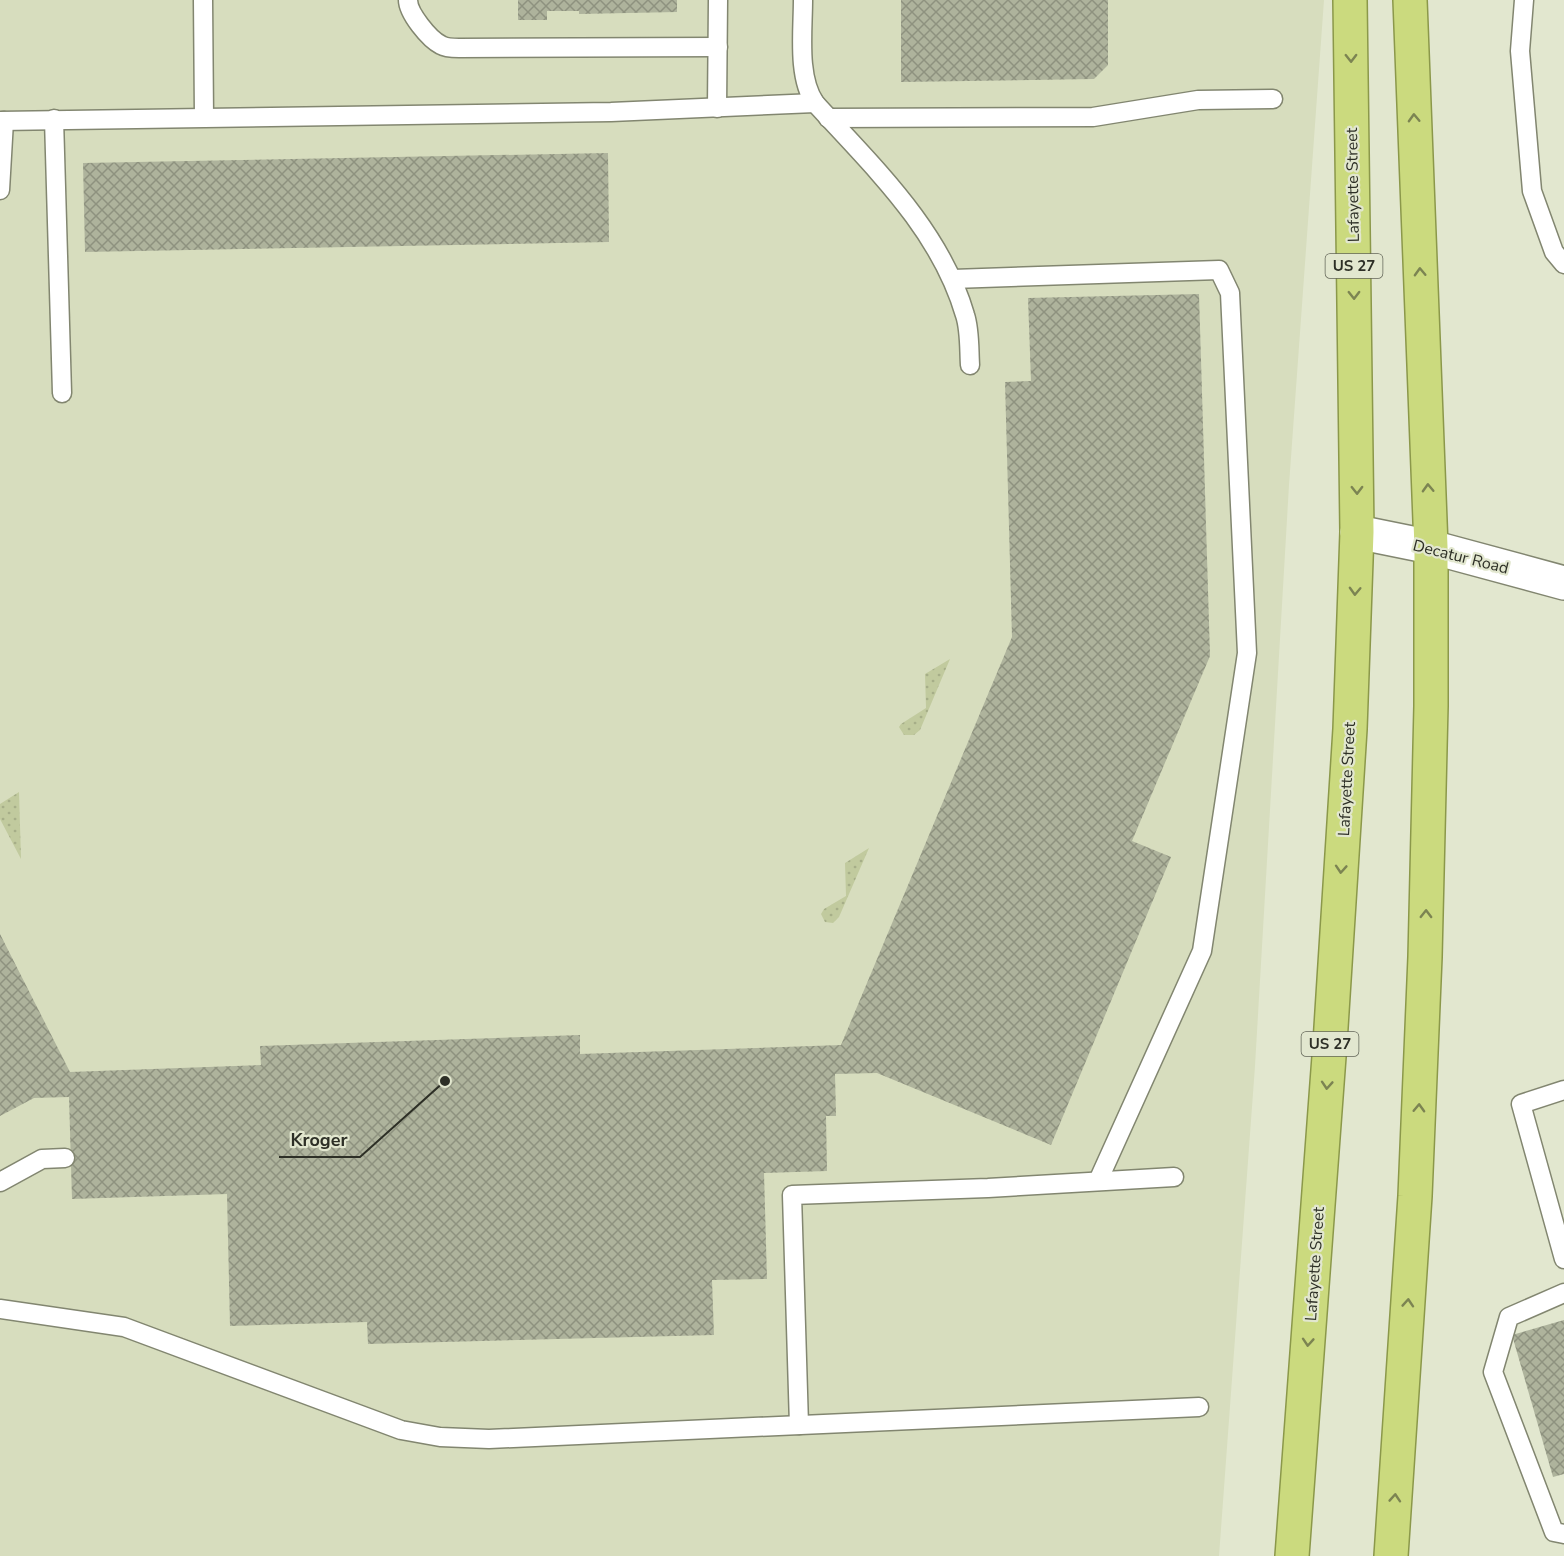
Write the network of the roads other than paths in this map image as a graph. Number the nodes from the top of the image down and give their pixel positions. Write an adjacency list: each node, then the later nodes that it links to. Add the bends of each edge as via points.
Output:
1 (203, 0): 12 (lane)
2 (408, 0): 8 (lane, via 408,7 426,34 442,46)
3 (718, 0): 8 (lane)
4 (802, 0): 10 (lane, via 804,79 807,93)
5 (1350, 0): 21 (highway, Lafayette Street / US 27, one-way to 21)
6 (1410, 0): 22 (highway, one-way to 6)
7 (1524, 0): 17 (lane, via 1520,51 1532,191 1554,252)
8 (718, 47): 11 (lane)
9 (1273, 99): 13 (lane, via 1198,100 1093,117)
10 (815, 103): 11 (lane); 13 (lane)
11 (717, 108): 12 (lane)
12 (204, 117): 14 (lane)
13 (828, 118): 18 (lane, via 903,202 928,235)
14 (54, 119): 15 (lane); 20 (lane)
15 (2, 121): 16 (lane)
16 (0, 190)
17 (1564, 264)
18 (952, 279): 19 (lane, via 966,317); 27 (lane, via 1219,270 1230,293 1245,665 1202,951)
19 (970, 365)
20 (62, 393)
21 (1357, 532): 22 (street, Decatur Road); 35 (highway, Lafayette Street / US 27, one-way to 35, via 1350,729 1334,984)
22 (1431, 547): 23 (street, Decatur Road); 36 (highway, one-way to 22, via 1415,1196 1424,981)
23 (1564, 583)
24 (1564, 1090): 29 (lane, via 1521,1104)
25 (65, 1158): 28 (lane, via 42,1159)
26 (1174, 1177): 27 (lane)
27 (1098, 1180): 33 (lane, via 792,1195)
28 (0, 1182)
29 (1564, 1260)
30 (1564, 1293): 34 (lane, via 1509,1317 1493,1371 1554,1532)
31 (0, 1309): 33 (lane, via 124,1328 401,1430 440,1437 489,1439)
32 (1199, 1407): 33 (lane)
33 (799, 1425)
34 (1564, 1534)
35 (1292, 1556)
36 (1391, 1556)

